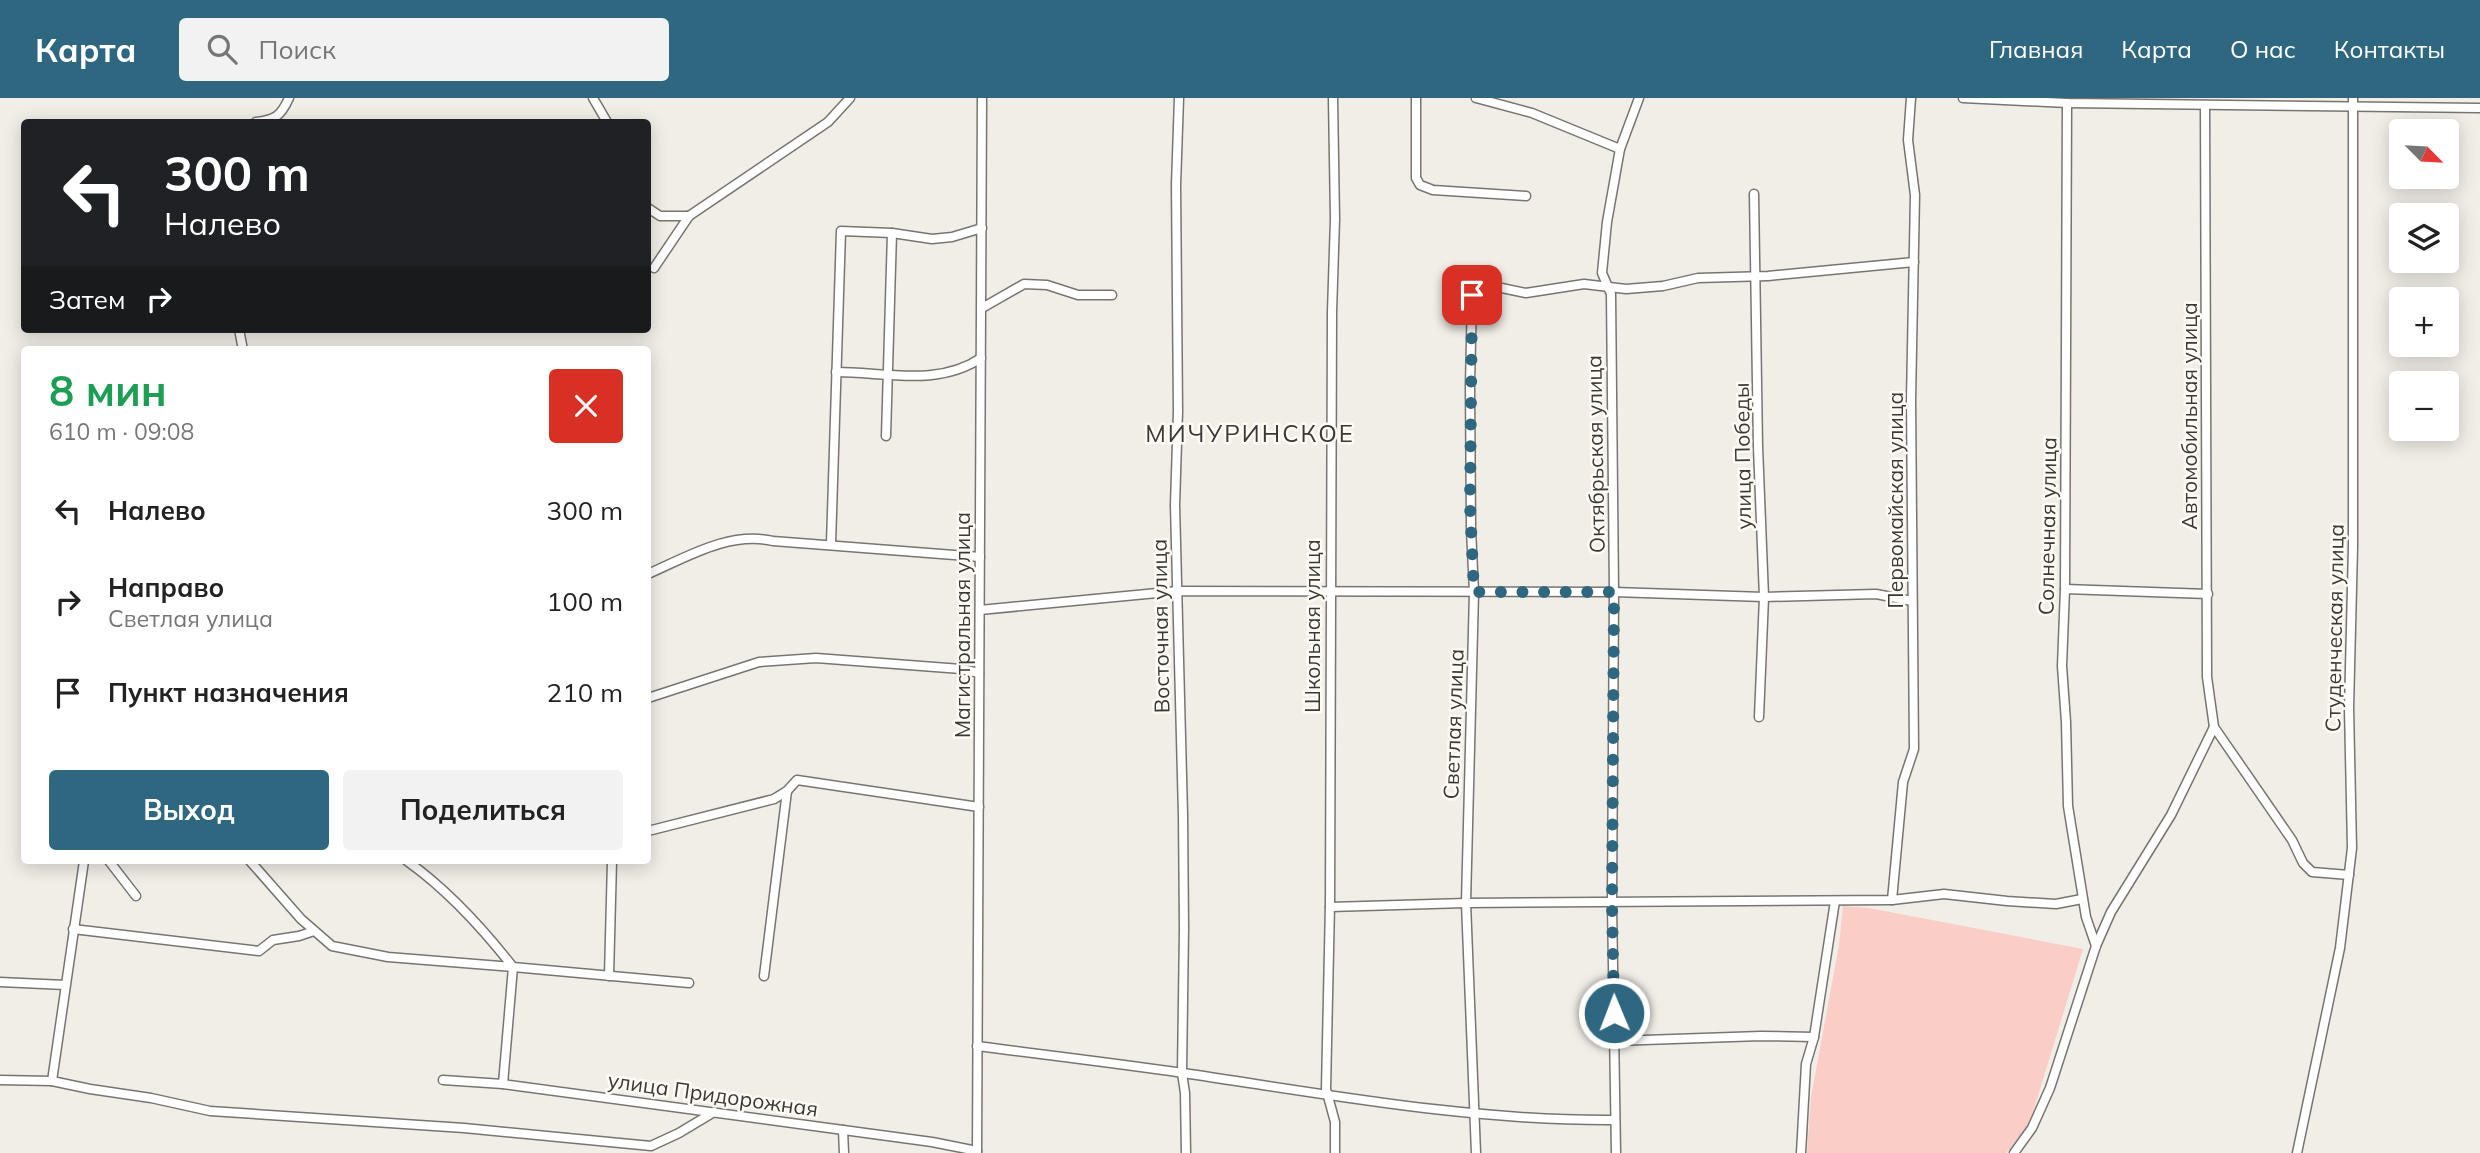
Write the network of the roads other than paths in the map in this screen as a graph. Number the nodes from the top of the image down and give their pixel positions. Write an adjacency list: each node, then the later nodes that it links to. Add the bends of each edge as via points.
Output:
1 (289, 98): 16 (street)
2 (593, 98): 17 (street)
3 (850, 98): 22 (street, via 828,122)
4 (982, 98): 23 (street, Магистральная улица)
5 (1179, 98): 40 (street, Восточная улица, via 1175,185)
6 (1333, 98): 39 (street, Школьная улица)
7 (1416, 98): 20 (street, via 1419,185 1433,190)
8 (1476, 98): 18 (street, via 1532,113)
9 (1639, 98): 18 (street, Октябрьская улица)
10 (1911, 98): 25 (street, Первомайская улица, via 1908,139 1915,195)
11 (1963, 98): 13 (street)
12 (2353, 102): 14 (street); 15 (street); 59 (street, Студенческая улица)
13 (2067, 103): 14 (street); 38 (street, Солнечная улица)
14 (2205, 105): 43 (street, Автомобильная улица)
15 (2480, 108)
16 (275, 119)
17 (605, 119)
18 (1620, 149): 28 (street, Октябрьская улица, via 1602,273)
19 (1754, 194): 27 (street, улица Победы)
20 (1526, 196)
21 (651, 210): 22 (street, via 660,216)
22 (689, 216): 26 (street)
23 (982, 228): 24 (street, via 932,239); 30 (street, Магистральная улица)
24 (892, 233): 32 (street, via 841,231); 33 (street)
25 (1914, 262): 27 (street); 45 (street, Первомайская улица)
26 (653, 268)
27 (1756, 276): 28 (street); 44 (street, улица Победы)
28 (1608, 287): 41 (street, Светлая улица, via 1584,284 1526,292 1478,283 1472,295); 42 (street, Октябрьская улица)
29 (1112, 295): 30 (street, via 1077,295 1032,283 1016,287)
30 (982, 308): 31 (street, Магистральная улица)
31 (981, 358): 33 (street, via 938,376); 36 (street, Магистральная улица)
32 (836, 372): 33 (street); 35 (street)
33 (887, 374): 34 (street)
34 (886, 436)
35 (831, 544): 36 (street); 37 (street, via 756,537 721,543)
36 (980, 556): 46 (street, Магистральная улица)
37 (651, 573)
38 (2065, 589): 43 (street); 61 (street, Солнечная улица, via 2062,666 2068,806)
39 (1329, 590): 40 (street); 41 (street); 66 (street, Школьная улица)
40 (1178, 591): 46 (street); 79 (street, Восточная улица)
41 (1474, 592): 42 (street); 64 (street, Светлая улица)
42 (1614, 592): 44 (street); 65 (street, Октябрьская улица)
43 (2208, 594): 50 (street, Автомобильная улица, via 2207,677)
44 (1764, 597): 45 (street, via 1876,594); 49 (street, улица Победы)
45 (1912, 601): 62 (street, Первомайская улица, via 1914,749 1903,782)
46 (980, 610): 47 (street, Магистральная улица)
47 (979, 673): 48 (street, via 816,658 759,662); 52 (street, Магистральная улица)
48 (651, 697)
49 (1759, 717)
50 (2214, 727): 59 (street, via 2307,868); 69 (street, via 2171,816 2111,912)
51 (787, 790): 52 (street, via 797,780); 53 (street, via 774,799); 72 (street)
52 (979, 807): 78 (street, Магистральная улица)
53 (651, 830)
54 (84, 864): 67 (street)
55 (111, 864): 60 (street)
56 (253, 864): 68 (street)
57 (411, 864): 70 (street)
58 (612, 864): 71 (street)
59 (2349, 875): 97 (street, Студенческая улица, via 2340,948)
60 (136, 896)
61 (2082, 899): 62 (street, via 2056,904 1944,894); 69 (street, Солнечная улица)
62 (1892, 900): 63 (street)
63 (1835, 901): 65 (street); 76 (street)
64 (1466, 903): 65 (street); 66 (street); 86 (street, Светлая улица)
65 (1612, 904): 77 (street, Октябрьская улица)
66 (1330, 907): 84 (street, Школьная улица)
67 (73, 929): 68 (street, via 259,951 273,940); 75 (street)
68 (314, 931): 70 (street, via 332,946 388,957)
69 (2096, 946): 96 (street, via 2050,1088 2032,1128)
70 (513, 967): 71 (street); 83 (street)
71 (609, 976): 74 (street)
72 (764, 976)
73 (0, 982): 75 (street)
74 (689, 983)
75 (65, 985): 82 (street)
76 (1814, 1037): 77 (street); 95 (street, via 1806,1064)
77 (1615, 1041): 87 (street, Октябрьская улица)
78 (977, 1046): 79 (street); 89 (street, Магистральная улица)
79 (1182, 1073): 84 (street); 91 (street, Восточная улица)
80 (0, 1080): 82 (street)
81 (443, 1080): 83 (street, улица Придорожная)
82 (52, 1081): 85 (street, via 209,1111 651,1146)
83 (503, 1083): 85 (street, улица Придорожная)
84 (1328, 1096): 86 (street); 92 (street, Школьная улица, via 1335,1122)
85 (715, 1112): 88 (street, улица Придорожная)
86 (1474, 1112): 87 (street); 93 (street, Светлая улица)
87 (1615, 1120): 94 (street, Октябрьская улица)
88 (843, 1130): 89 (street, улица Придорожная); 90 (street)
89 (977, 1152)
90 (844, 1153)
91 (1186, 1153)
92 (1335, 1153)
93 (1476, 1153)
94 (1616, 1153)
95 (1801, 1153)
96 (2014, 1153)
97 (2297, 1153)

